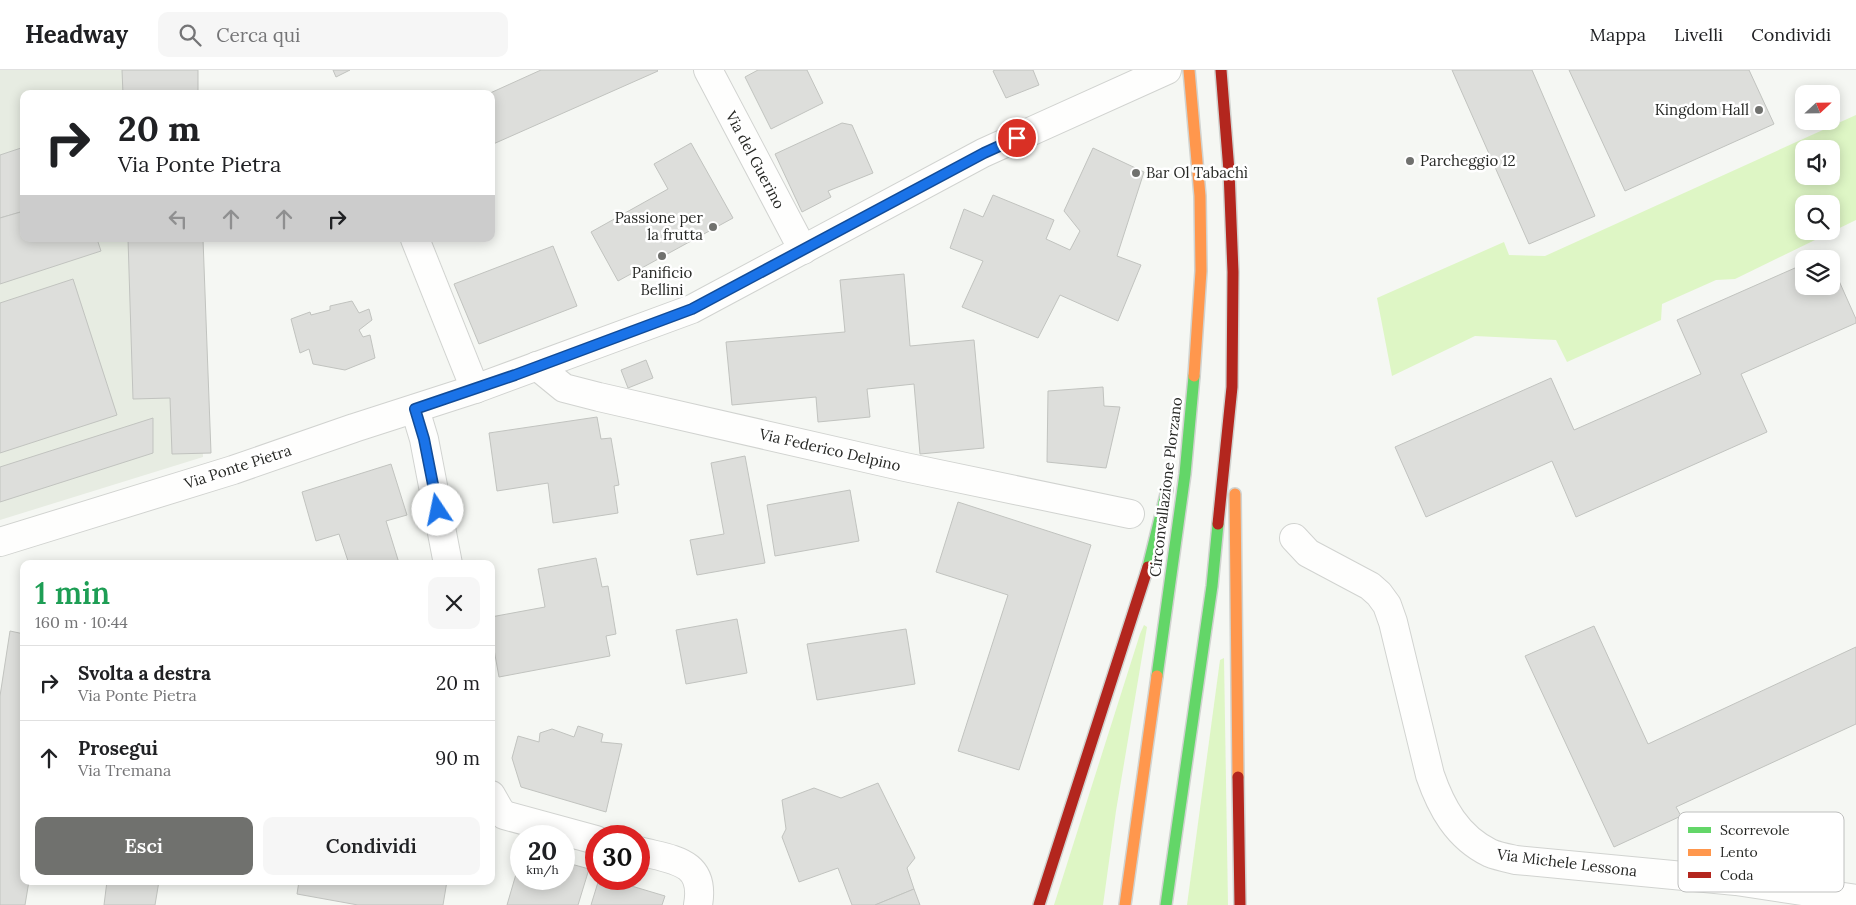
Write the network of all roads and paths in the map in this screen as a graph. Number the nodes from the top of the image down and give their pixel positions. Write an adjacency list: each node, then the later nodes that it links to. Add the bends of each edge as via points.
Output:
1 (708, 70): 6 (street, Via del Guerino)
2 (1167, 70): 6 (street, Via Ponte Pietra, via 984,153)
3 (1189, 70): 9 (highway, Circonvallazione Plorzano, via 1200,196 1201,271)
4 (1222, 75): 8 (highway, via 1230,171)
5 (416, 242): 10 (street)
6 (803, 250): 7 (street, Via Ponte Pietra, via 692,309)
7 (537, 366): 10 (street, Via Ponte Pietra); 14 (street, Via Federico Delpino, via 564,388 599,397 905,467)
8 (1232, 386): 27 (highway, via 1212,586); 28 (highway)
9 (1192, 387): 12 (highway); 26 (highway, Circonvallazione Plorzano, via 1185,474)
10 (475, 389): 11 (street, Via Ponte Pietra)
11 (415, 409): 16 (street, Via Ponte Pietra, via 233,470); 17 (street, via 424,439)
12 (1174, 460)
13 (1170, 479): 25 (highway, via 1150,562)
14 (1130, 514)
15 (1294, 538): 21 (street, Via Michele Lessona, via 1308,552 1370,586 1387,605 1430,775 1438,797 1462,833 1491,854 1516,860)
16 (0, 542)
17 (447, 560)
18 (495, 802): 19 (street, via 504,815)
19 (585, 837)
20 (650, 854): 24 (street, via 682,862 693,869 700,894)
21 (1678, 875)
22 (1809, 892): 23 (street, Via Michele Lessona)
23 (1856, 899)
24 (698, 905)
25 (1039, 905)
26 (1125, 905)
27 (1166, 905)
28 (1240, 905)

